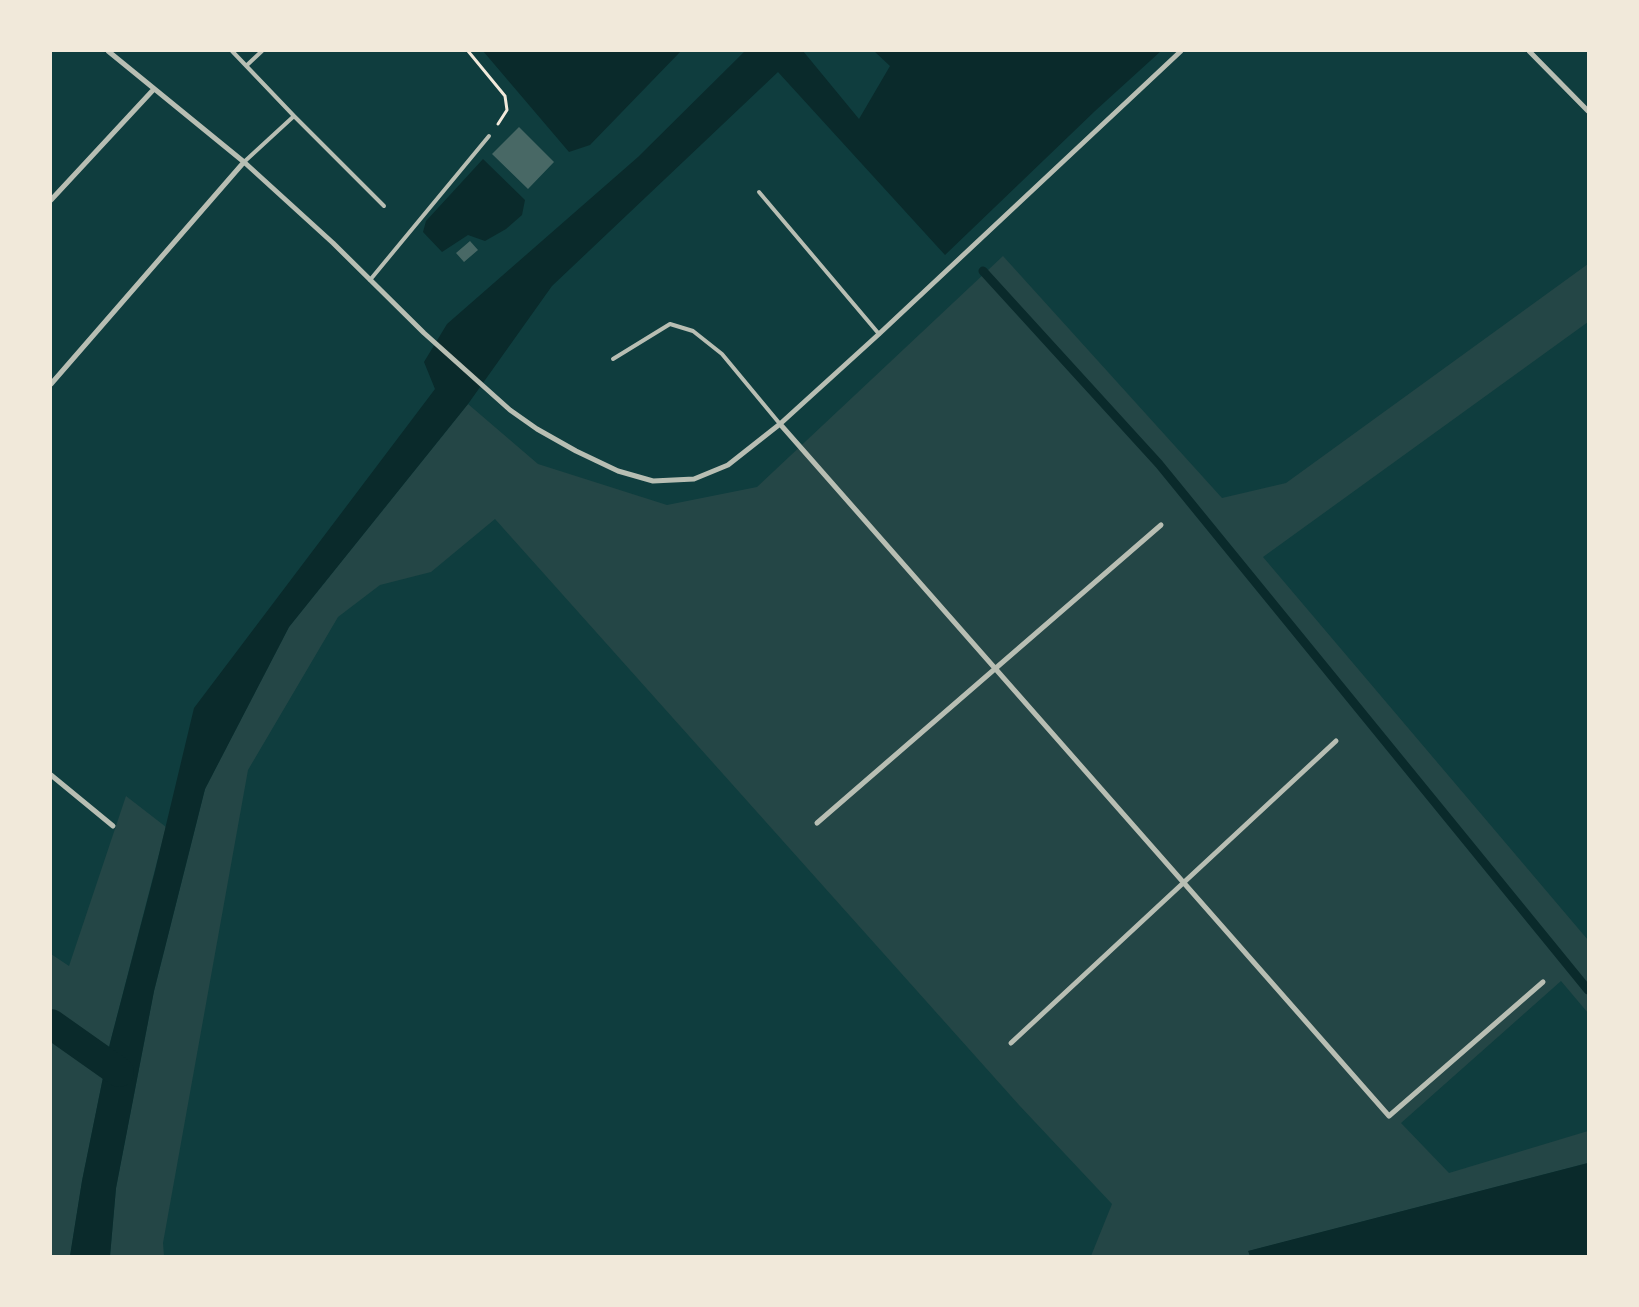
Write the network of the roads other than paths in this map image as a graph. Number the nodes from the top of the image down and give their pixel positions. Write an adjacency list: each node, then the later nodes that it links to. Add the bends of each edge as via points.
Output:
1 (108, 51): 7 (street)
2 (232, 51): 6 (lane)
3 (262, 51): 6 (lane)
4 (1181, 51): 16 (street)
5 (1529, 51): 8 (street)
6 (246, 66): 9 (lane)
7 (154, 89): 11 (street); 13 (street)
8 (1588, 111)
9 (294, 116): 11 (lane); 14 (lane)
10 (489, 136): 15 (lane)
11 (244, 162): 15 (street); 18 (street)
12 (759, 192): 16 (lane)
13 (51, 200)
14 (384, 206)
15 (370, 280): 19 (street, via 510,410 537,429 618,471 653,481 694,479 728,465)
16 (879, 334): 19 (street)
17 (613, 359): 19 (lane, via 670,324 693,331 722,354)
18 (51, 384)
19 (780, 424): 21 (street)
20 (1162, 524): 21 (street)
21 (995, 669): 24 (street); 26 (street)
22 (1336, 741): 26 (street)
23 (51, 775): 25 (street)
24 (817, 823)
25 (112, 826)
26 (1184, 883): 27 (street, via 1389,1116); 28 (street)
27 (1543, 982)
28 (1011, 1043)

